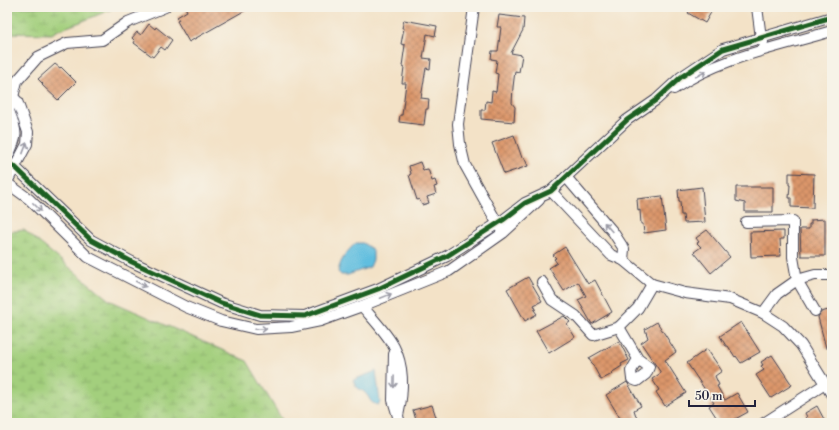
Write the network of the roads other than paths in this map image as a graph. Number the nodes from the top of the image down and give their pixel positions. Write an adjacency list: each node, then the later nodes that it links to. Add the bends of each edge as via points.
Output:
1 (165, 7): 8 (street, via 128,22 102,40 67,43 38,57 17,81)
2 (474, 7): 16 (street, via 458,124 460,144 465,164)
3 (757, 7): 6 (street)
4 (832, 17): 6 (street)
5 (832, 31): 7 (street)
6 (761, 38): 7 (street); 9 (street, via 723,49 681,77)
7 (766, 50): 9 (street, one-way to 7, via 664,98 714,67)
8 (13, 97): 10 (street, via 9,111 16,127 16,141); 11 (street, one-way to 8, via 27,144 28,132 23,115)
9 (656, 100): 12 (street, via 627,120)
10 (7, 158)
11 (11, 165): 13 (street); 16 (street, via 91,240 221,303 260,315 305,316 378,289 446,256)
12 (566, 178): 14 (street); 18 (street, one-way to 12, via 624,249 613,232)
13 (7, 182): 23 (street, one-way to 23, via 29,199 88,257 186,307 221,321 256,329 291,327 320,321)
14 (548, 193): 16 (street, via 525,203); 17 (street); 18 (street, via 611,255)
15 (746, 222): 20 (street, via 793,221 793,257)
16 (498, 223): 17 (street)
17 (503, 233): 23 (street, one-way to 17, via 449,271)
18 (623, 260): 22 (street)
19 (832, 275): 20 (street)
20 (797, 280): 24 (street); 25 (street, via 776,294)
21 (542, 282): 26 (street, via 552,300 576,316 593,335)
22 (652, 284): 25 (street, via 685,293 730,299); 26 (street, via 638,308)
23 (362, 306): 30 (street, via 394,347 393,400)
24 (815, 311)
25 (764, 313): 28 (street, via 783,326 802,345)
26 (619, 328): 27 (street)
27 (638, 359)
28 (825, 384): 29 (street); 31 (street)
29 (832, 395)
30 (399, 420)
31 (764, 423)

